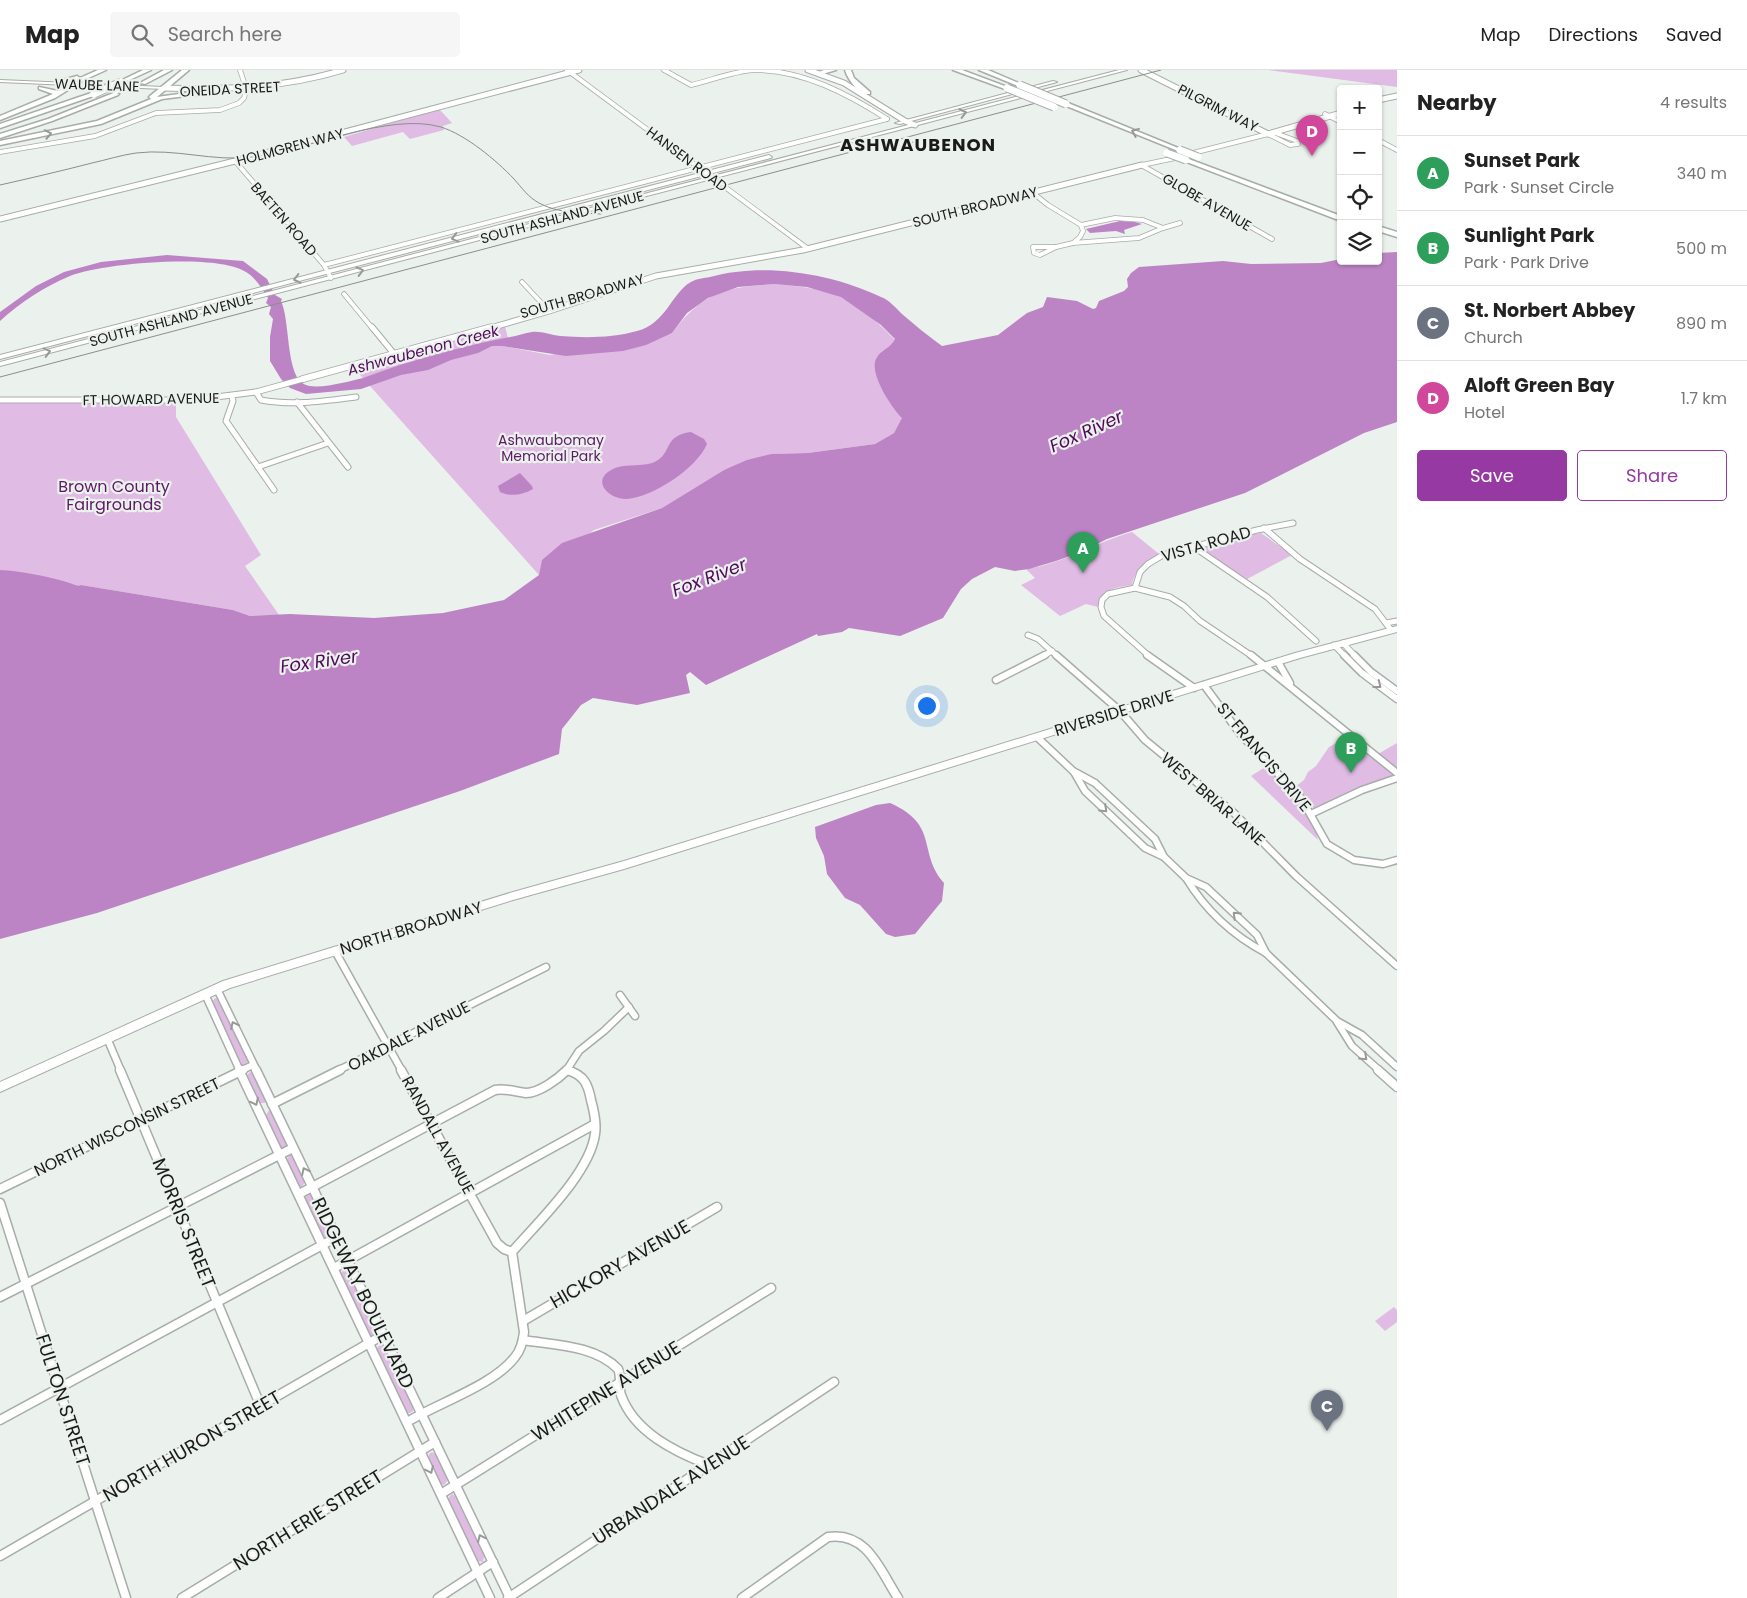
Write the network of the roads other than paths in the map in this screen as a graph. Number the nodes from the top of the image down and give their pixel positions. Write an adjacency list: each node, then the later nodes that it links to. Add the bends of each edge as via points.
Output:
1 (148, 70): 50 (highway, bridge, via 94,94)
2 (159, 70): 52 (highway, bridge, via 107,94)
3 (170, 70): 55 (highway, bridge, via 57,118)
4 (186, 70): 24 (highway)
5 (240, 70): 34 (street)
6 (343, 70): 27 (street)
7 (579, 70): 21 (street, HOLMGREN WAY)
8 (664, 70): 63 (street, via 691,86 758,70 800,74 835,86 887,118)
9 (808, 70): 22 (street)
10 (848, 70): 37 (highway, via 851,79)
11 (956, 70): 33 (highway)
12 (963, 70): 33 (highway)
13 (982, 70): 25 (highway)
14 (990, 70): 25 (highway)
15 (1101, 70): 47 (main road, SOUTH ASHLAND AVENUE)
16 (1115, 70): 23 (main road)
17 (1125, 70): 23 (main road, SOUTH ASHLAND AVENUE)
18 (1141, 70): 51 (street, PILGRIM WAY)
19 (1149, 70): 53 (street, PILGRIM WAY)
20 (102, 71): 28 (highway); 29 (highway)
21 (569, 71): 61 (street, HOLMGREN WAY); 63 (street, HANSEN ROAD)
22 (825, 71): 37 (street); 43 (street)
23 (1090, 79): 49 (main road, SOUTH ASHLAND AVENUE, one-way to 23)
24 (175, 80): 35 (highway); 36 (highway, via 179,84)
25 (1007, 80): 68 (highway, one-way to 25, bridge)
26 (0, 81): 28 (main road, WAUBE LANE)
27 (301, 82): 34 (street); 34 (street, ONEIDA STREET)
28 (57, 83): 29 (main road, WAUBE LANE)
29 (74, 84): 32 (highway); 35 (main road, WAUBE LANE)
30 (0, 85): 31 (main road, WAUBE LANE)
31 (41, 88): 32 (main road, WAUBE LANE); 38 (highway, via 56,92)
32 (68, 88): 35 (main road, WAUBE LANE); 38 (highway)
33 (1007, 88): 69 (highway, bridge)
34 (246, 89): 36 (street, ONEIDA STREET); 59 (street, via 239,103 220,110 156,113 95,136)
35 (161, 90): 36 (street, ONEIDA STREET); 41 (highway)
36 (205, 90): 41 (highway, via 167,96)
37 (868, 93): 47 (street)
38 (53, 96): 45 (highway)
39 (1397, 97): 40 (street)
40 (1382, 100)
41 (140, 106): 57 (highway, one-way to 41, via 82,127)
42 (1337, 112): 44 (street, SOUTH BROADWAY)
43 (894, 114): 47 (street); 48 (street, via 896,121)
44 (1327, 115): 46 (street); 53 (street, SOUTH BROADWAY)
45 (0, 118)
46 (1337, 119)
47 (908, 120): 48 (main road, SOUTH ASHLAND AVENUE); 49 (street)
48 (893, 124): 60 (main road, SOUTH ASHLAND AVENUE)
49 (915, 125): 65 (main road, SOUTH ASHLAND AVENUE)
50 (0, 126)
51 (1255, 127): 53 (street, PILGRIM WAY); 54 (street)
52 (0, 132)
53 (1269, 132): 53 (street, via 1290,145 1298,144 1297,141); 54 (street, SOUTH BROADWAY); 62 (street, SOUTH BROADWAY)
54 (1256, 134): 62 (street, SOUTH BROADWAY)
55 (0, 136)
56 (1382, 142): 58 (street)
57 (0, 143)
58 (1397, 150)
59 (0, 152)
60 (766, 158): 64 (main road, SOUTH ASHLAND AVENUE); 65 (main road, via 715,174)
61 (234, 161): 70 (street, HOLMGREN WAY); 82 (street, BAETEN ROAD)
62 (1142, 165): 67 (street, SOUTH BROADWAY); 77 (street, GLOBE AVENUE)
63 (698, 168): 64 (street, HANSEN ROAD); 82 (street)
64 (705, 173): 65 (street, HANSEN ROAD); 66 (main road, via 703,177); 83 (main road, SOUTH ASHLAND AVENUE, one-way to 83)
65 (712, 178): 66 (main road, SOUTH ASHLAND AVENUE); 81 (street, HANSEN ROAD)
66 (662, 191): 84 (main road, SOUTH ASHLAND AVENUE, one-way to 66)
67 (1033, 193): 72 (street); 81 (street, SOUTH BROADWAY)
68 (1337, 212)
69 (1337, 217)
70 (0, 219)
71 (1180, 223): 73 (street)
72 (1081, 225): 73 (street, via 1128,218); 79 (street, via 1083,231)
73 (1163, 228): 79 (street, via 1139,238)
74 (1382, 229): 76 (highway)
75 (1382, 234): 78 (highway)
76 (1397, 235)
77 (1272, 239)
78 (1397, 240)
79 (1073, 243): 80 (street)
80 (1056, 247): 80 (street, via 1033,247 1032,250 1040,255)
81 (807, 248): 89 (street, SOUTH BROADWAY, via 658,276)
82 (324, 265): 83 (street, BAETEN ROAD)
83 (328, 271): 84 (street, BAETEN ROAD); 86 (main road, SOUTH ASHLAND AVENUE, one-way to 86)
84 (331, 278): 93 (main road, SOUTH ASHLAND AVENUE, one-way to 84)
85 (522, 282): 89 (street)
86 (274, 285): 87 (main road, SOUTH ASHLAND AVENUE)
87 (257, 290): 90 (main road, SOUTH ASHLAND AVENUE)
88 (344, 294): 91 (street)
89 (547, 309): 91 (street, SOUTH BROADWAY)
90 (32, 348): 92 (main road); 92 (main road, SOUTH ASHLAND AVENUE)
91 (393, 353): 94 (street, SOUTH BROADWAY)
92 (0, 357)
93 (0, 364)
94 (304, 379): 95 (street, SOUTH BROADWAY)
95 (256, 392): 96 (street, FT HOWARD AVENUE); 99 (street, via 261,400)
96 (232, 397): 98 (street, FT HOWARD AVENUE, via 170,401); 101 (street, via 226,421)
97 (356, 397): 99 (street)
98 (0, 400)
99 (297, 402): 100 (street)
100 (328, 444): 101 (street); 102 (street)
101 (258, 467): 103 (street)
102 (348, 467)
103 (274, 490)
104 (1293, 522): 105 (street, VISTA ROAD)
105 (1264, 528): 106 (street, VISTA ROAD); 109 (street, via 1300,559 1375,609)
106 (1194, 547): 107 (street, VISTA ROAD, via 1154,560 1138,574); 111 (street, via 1267,597)
107 (1135, 588): 115 (street, via 1170,597); 117 (street, ST FRANCIS DRIVE, via 1108,594 1101,604 1104,616 1127,638)
108 (1397, 621): 109 (street)
109 (1391, 627): 112 (main road, RIVERSIDE DRIVE)
110 (1028, 635): 113 (street, WEST BRIAR LANE)
111 (1316, 641)
112 (1338, 644): 114 (main road, RIVERSIDE DRIVE); 119 (street); 120 (street, one-way to 120, via 1362,672)
113 (1052, 651): 116 (street); 121 (street, WEST BRIAR LANE)
114 (1278, 662): 115 (main road, RIVERSIDE DRIVE); 118 (street)
115 (1264, 666): 117 (main road, RIVERSIDE DRIVE); 118 (street)
116 (996, 680)
117 (1199, 686): 121 (main road, RIVERSIDE DRIVE); 127 (street, ST FRANCIS DRIVE, via 1301,798)
118 (1293, 688): 124 (street)
119 (1397, 691)
120 (1397, 699)
121 (1120, 711): 122 (main road, RIVERSIDE DRIVE); 133 (street, WEST BRIAR LANE, via 1145,740 1234,813 1296,876)
122 (1037, 737): 123 (street); 126 (main road, RIVERSIDE DRIVE)
123 (1073, 771): 128 (street, one-way to 128, via 1085,791 1145,848); 128 (street, via 1095,783 1115,801 1155,839)
124 (1397, 774)
125 (1397, 778): 127 (street)
126 (833, 800): 131 (main road, NORTH BROADWAY)
127 (1311, 814): 129 (street, ST FRANCIS DRIVE, via 1327,844 1354,860 1383,864)
128 (1164, 857): 130 (street)
129 (1396, 862)
130 (1186, 878): 132 (street, via 1197,898 1233,932); 132 (street, one-way to 130, via 1257,935 1214,894)
131 (334, 951): 135 (main road, NORTH BROADWAY); 142 (street, RANDALL AVENUE)
132 (1266, 953): 140 (street)
133 (1397, 966)
134 (546, 967): 142 (street, OAKDALE AVENUE)
135 (217, 989): 136 (main road, NORTH BROADWAY); 143 (street, RIDGEWAY BOULEVARD, one-way to 135)
136 (205, 994): 141 (main road, NORTH BROADWAY); 146 (street, RIDGEWAY BOULEVARD)
137 (620, 994): 138 (street)
138 (629, 1007): 139 (street); 145 (street, via 604,1032 579,1050)
139 (635, 1016)
140 (1337, 1021): 144 (street, via 1362,1034); 148 (street, one-way to 148, via 1352,1046)
141 (107, 1038): 147 (main road, NORTH BROADWAY); 150 (street, MORRIS STREET)
142 (388, 1046): 149 (street, OAKDALE AVENUE); 151 (street, RANDALL AVENUE)
143 (253, 1065): 146 (street, NORTH WISCONSIN STREET); 149 (street, RIDGEWAY BOULEVARD)
144 (1397, 1067)
145 (567, 1070): 151 (street, via 536,1092 495,1090); 152 (street, via 579,1073 586,1080)
146 (240, 1072): 150 (street, NORTH WISCONSIN STREET); 154 (street, RIDGEWAY BOULEVARD, one-way to 154)
147 (0, 1087)
148 (1397, 1087)
149 (272, 1104): 153 (street, RIDGEWAY BOULEVARD)
150 (142, 1120): 156 (street, NORTH WISCONSIN STREET); 160 (street, MORRIS STREET)
151 (431, 1124): 155 (street); 157 (street, RANDALL AVENUE)
152 (595, 1124): 157 (street); 164 (street, via 592,1146 571,1183)
153 (293, 1148): 154 (street); 155 (street, RIDGEWAY BOULEVARD, one-way to 153)
154 (280, 1155): 158 (street, RIDGEWAY BOULEVARD); 160 (street)
155 (312, 1187): 158 (street); 162 (street, RIDGEWAY BOULEVARD)
156 (0, 1189)
157 (470, 1193): 164 (street, RANDALL AVENUE, via 497,1243); 165 (street)
158 (299, 1194): 163 (street, RIDGEWAY BOULEVARD)
159 (0, 1203): 167 (street, FULTON STREET)
160 (177, 1207): 167 (street); 170 (street, MORRIS STREET)
161 (717, 1207): 171 (street, HICKORY AVENUE)
162 (336, 1237): 163 (street); 165 (street, RIDGEWAY BOULEVARD)
163 (323, 1245): 166 (street, RIDGEWAY BOULEVARD); 170 (street)
164 (512, 1252): 171 (street)
165 (347, 1260): 166 (street); 172 (street, RIDGEWAY BOULEVARD)
166 (334, 1268): 174 (street, RIDGEWAY BOULEVARD)
167 (26, 1283): 169 (street); 177 (street, FULTON STREET)
168 (772, 1288): 176 (street, WHITEPINE AVENUE)
169 (0, 1297)
170 (217, 1303): 177 (street); 178 (street, MORRIS STREET)
171 (523, 1321): 173 (street)
172 (384, 1335): 174 (street, NORTH HURON STREET); 179 (street, RIDGEWAY BOULEVARD)
173 (523, 1340): 176 (street, via 602,1358 618,1369); 179 (street, via 512,1361 496,1375)
174 (369, 1344): 178 (street, NORTH HURON STREET); 181 (street, RIDGEWAY BOULEVARD)
175 (834, 1382): 184 (street, URBANDALE AVENUE)
176 (620, 1383): 184 (street, via 620,1392 629,1410 654,1437); 185 (street, WHITEPINE AVENUE)
177 (59, 1388): 180 (street); 187 (street, FULTON STREET)
178 (261, 1407): 187 (street, NORTH HURON STREET)
179 (421, 1413): 181 (street); 182 (street, RIDGEWAY BOULEVARD)
180 (0, 1420)
181 (407, 1422): 183 (street, RIDGEWAY BOULEVARD)
182 (435, 1442): 183 (street, NORTH ERIE STREET); 185 (street, RIDGEWAY BOULEVARD)
183 (420, 1450): 186 (street, RIDGEWAY BOULEVARD, one-way to 186); 192 (street, NORTH ERIE STREET)
184 (709, 1465): 195 (street, URBANDALE AVENUE)
185 (456, 1485): 186 (street, WHITEPINE AVENUE); 189 (street, RIDGEWAY BOULEVARD, one-way to 185)
186 (441, 1494): 190 (street, RIDGEWAY BOULEVARD)
187 (95, 1502): 188 (street, NORTH HURON STREET); 191 (street, FULTON STREET)
188 (0, 1556)
189 (493, 1562): 190 (street); 195 (street, RIDGEWAY BOULEVARD)
190 (478, 1572): 193 (street); 194 (street, RIDGEWAY BOULEVARD)
191 (126, 1598)
192 (182, 1598)
193 (438, 1598)
194 (490, 1598)
195 (509, 1598)
196 (742, 1598): 197 (street, via 828,1537 842,1535 864,1546)
197 (898, 1598)

